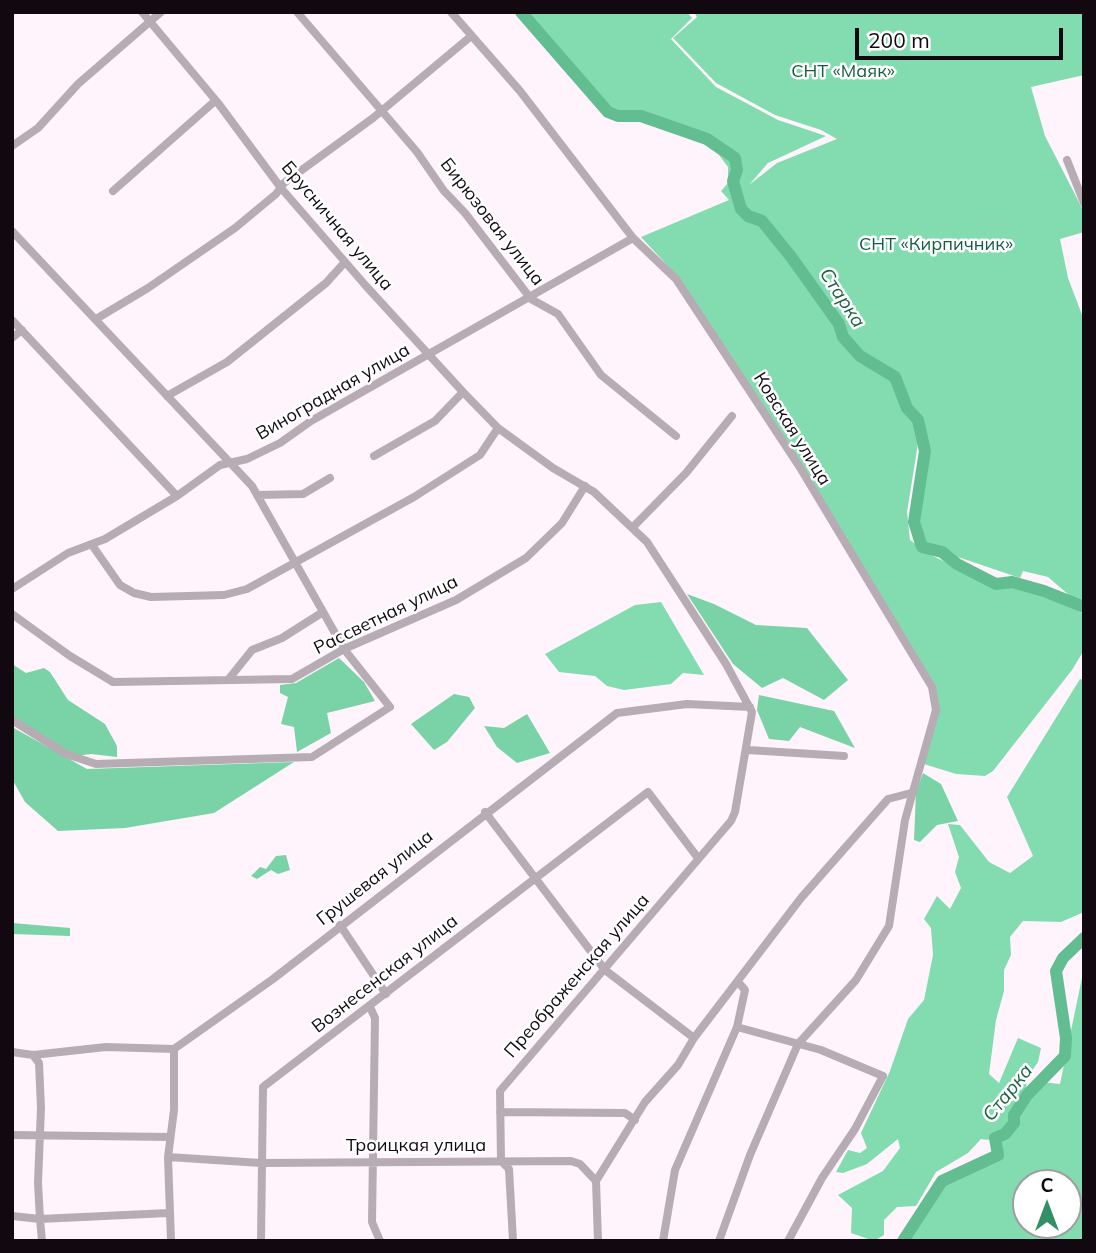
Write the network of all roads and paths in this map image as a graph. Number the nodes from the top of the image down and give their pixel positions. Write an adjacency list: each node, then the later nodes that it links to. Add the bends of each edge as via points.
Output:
1 (142, 12): 5 (street, Брусничная улица)
2 (161, 12): 5 (street)
3 (297, 12): 8 (street, Бирюзовая улица)
4 (451, 12): 6 (street, Ковская улица)
5 (149, 22): 7 (street, Брусничная улица); 9 (street, via 78,84 38,128)
6 (470, 37): 8 (street); 15 (street, Ковская улица, via 520,91)
7 (215, 100): 11 (street, Брусничная улица); 12 (street)
8 (382, 111): 11 (street); 17 (street, Бирюзовая улица)
9 (12, 146)
10 (1067, 160): 13 (street)
11 (281, 188): 16 (street, Брусничная улица); 18 (street, via 235,228)
12 (113, 191)
13 (1084, 203)
14 (12, 232): 18 (street)
15 (633, 238): 17 (street, Виноградная улица); 46 (street, Ковская улица, via 676,279 799,466 932,687 936,710)
16 (345, 262): 22 (street, Брусничная улица); 24 (street, via 326,283 227,362)
17 (531, 299): 22 (street, Виноградная улица); 27 (street, Бирюзовая улица, via 558,314 601,375)
18 (96, 319): 24 (street)
19 (12, 320): 20 (street)
20 (22, 330): 21 (street); 33 (street)
21 (12, 338)
22 (429, 356): 23 (street, Брусничная улица); 29 (street, Виноградная улица, via 280,443)
23 (463, 392): 26 (street, Брусничная улица); 28 (street, via 435,421)
24 (167, 396): 29 (street)
25 (732, 416): 34 (street, via 686,473)
26 (498, 428): 31 (street, Брусничная улица); 36 (street, via 480,455)
27 (676, 436)
28 (374, 456)
29 (231, 462): 32 (street); 33 (street, Виноградная улица)
30 (330, 478): 32 (street, via 303,494)
31 (585, 486): 34 (street, Брусничная улица); 40 (street, Рассветная улица, via 562,523 526,558 456,600)
32 (257, 495): 36 (street)
33 (177, 496): 35 (street, Виноградная улица)
34 (633, 527): 42 (street, Брусничная улица, via 660,560)
35 (92, 544): 36 (street, via 120,585 151,597 223,595 247,589); 37 (street, Виноградная улица, via 68,553)
36 (295, 564): 38 (street)
37 (12, 589)
38 (323, 612): 40 (street); 41 (street, via 282,638 252,650)
39 (12, 614): 41 (street, Рассветная улица, via 113,682)
40 (344, 649): 41 (street, Рассветная улица, via 292,679); 43 (street, via 390,707 312,757 96,764 66,754)
41 (228, 680)
42 (750, 707): 44 (street, Преображенская улица); 47 (street, Грушевая улица, via 687,704 617,713)
43 (12, 719)
44 (748, 750): 45 (street); 48 (street, Преображенская улица, via 736,811)
45 (845, 756)
46 (911, 793): 52 (street, via 888,799 801,898); 57 (street, Ковская улица, via 888,926 856,979)
47 (485, 812): 49 (street); 50 (street, Грушевая улица)
48 (698, 858): 49 (street, Вознесенская улица, via 648,792); 51 (street, Преображенская улица)
49 (534, 879): 51 (street); 53 (street, Вознесенская улица)
50 (340, 925): 53 (street); 58 (street, Грушевая улица)
51 (605, 971): 56 (street); 61 (street, Преображенская улица, via 500,1091)
52 (738, 982): 55 (street, via 745,990); 56 (street)
53 (386, 994): 54 (street, Вознесенская улица)
54 (370, 1007): 68 (street, via 375,1018); 69 (street, Вознесенская улица, via 263,1087)
55 (737, 1027): 57 (street); 80 (street, via 675,1170)
56 (694, 1038): 62 (street)
57 (798, 1044): 81 (street); 82 (street, via 883,1076)
58 (174, 1049): 60 (street, via 106,1047); 65 (street)
59 (12, 1052): 60 (street)
60 (33, 1055): 64 (street, via 39,1067)
61 (500, 1112): 62 (street, via 625,1113); 67 (street, Преображенская улица)
62 (635, 1120): 70 (street)
63 (12, 1135): 64 (street)
64 (39, 1137): 65 (street); 73 (street)
65 (170, 1137): 66 (street)
66 (168, 1157): 69 (street, Троицкая улица); 71 (street)
67 (501, 1161): 68 (street, Троицкая улица); 70 (street, Троицкая улица, via 571,1161); 78 (street, Преображенская улица, via 509,1169)
68 (374, 1162): 69 (street, Троицкая улица); 77 (street, via 372,1222)
69 (261, 1163): 76 (street, Вознесенская улица)
70 (596, 1181): 79 (street)
71 (168, 1213): 73 (street); 75 (street)
72 (12, 1216): 73 (street)
73 (40, 1219): 74 (street)
74 (42, 1241)
75 (171, 1241)
76 (261, 1241)
77 (380, 1241)
78 (513, 1241)
79 (598, 1241)
80 (663, 1241)
81 (719, 1241)
82 (788, 1241)

